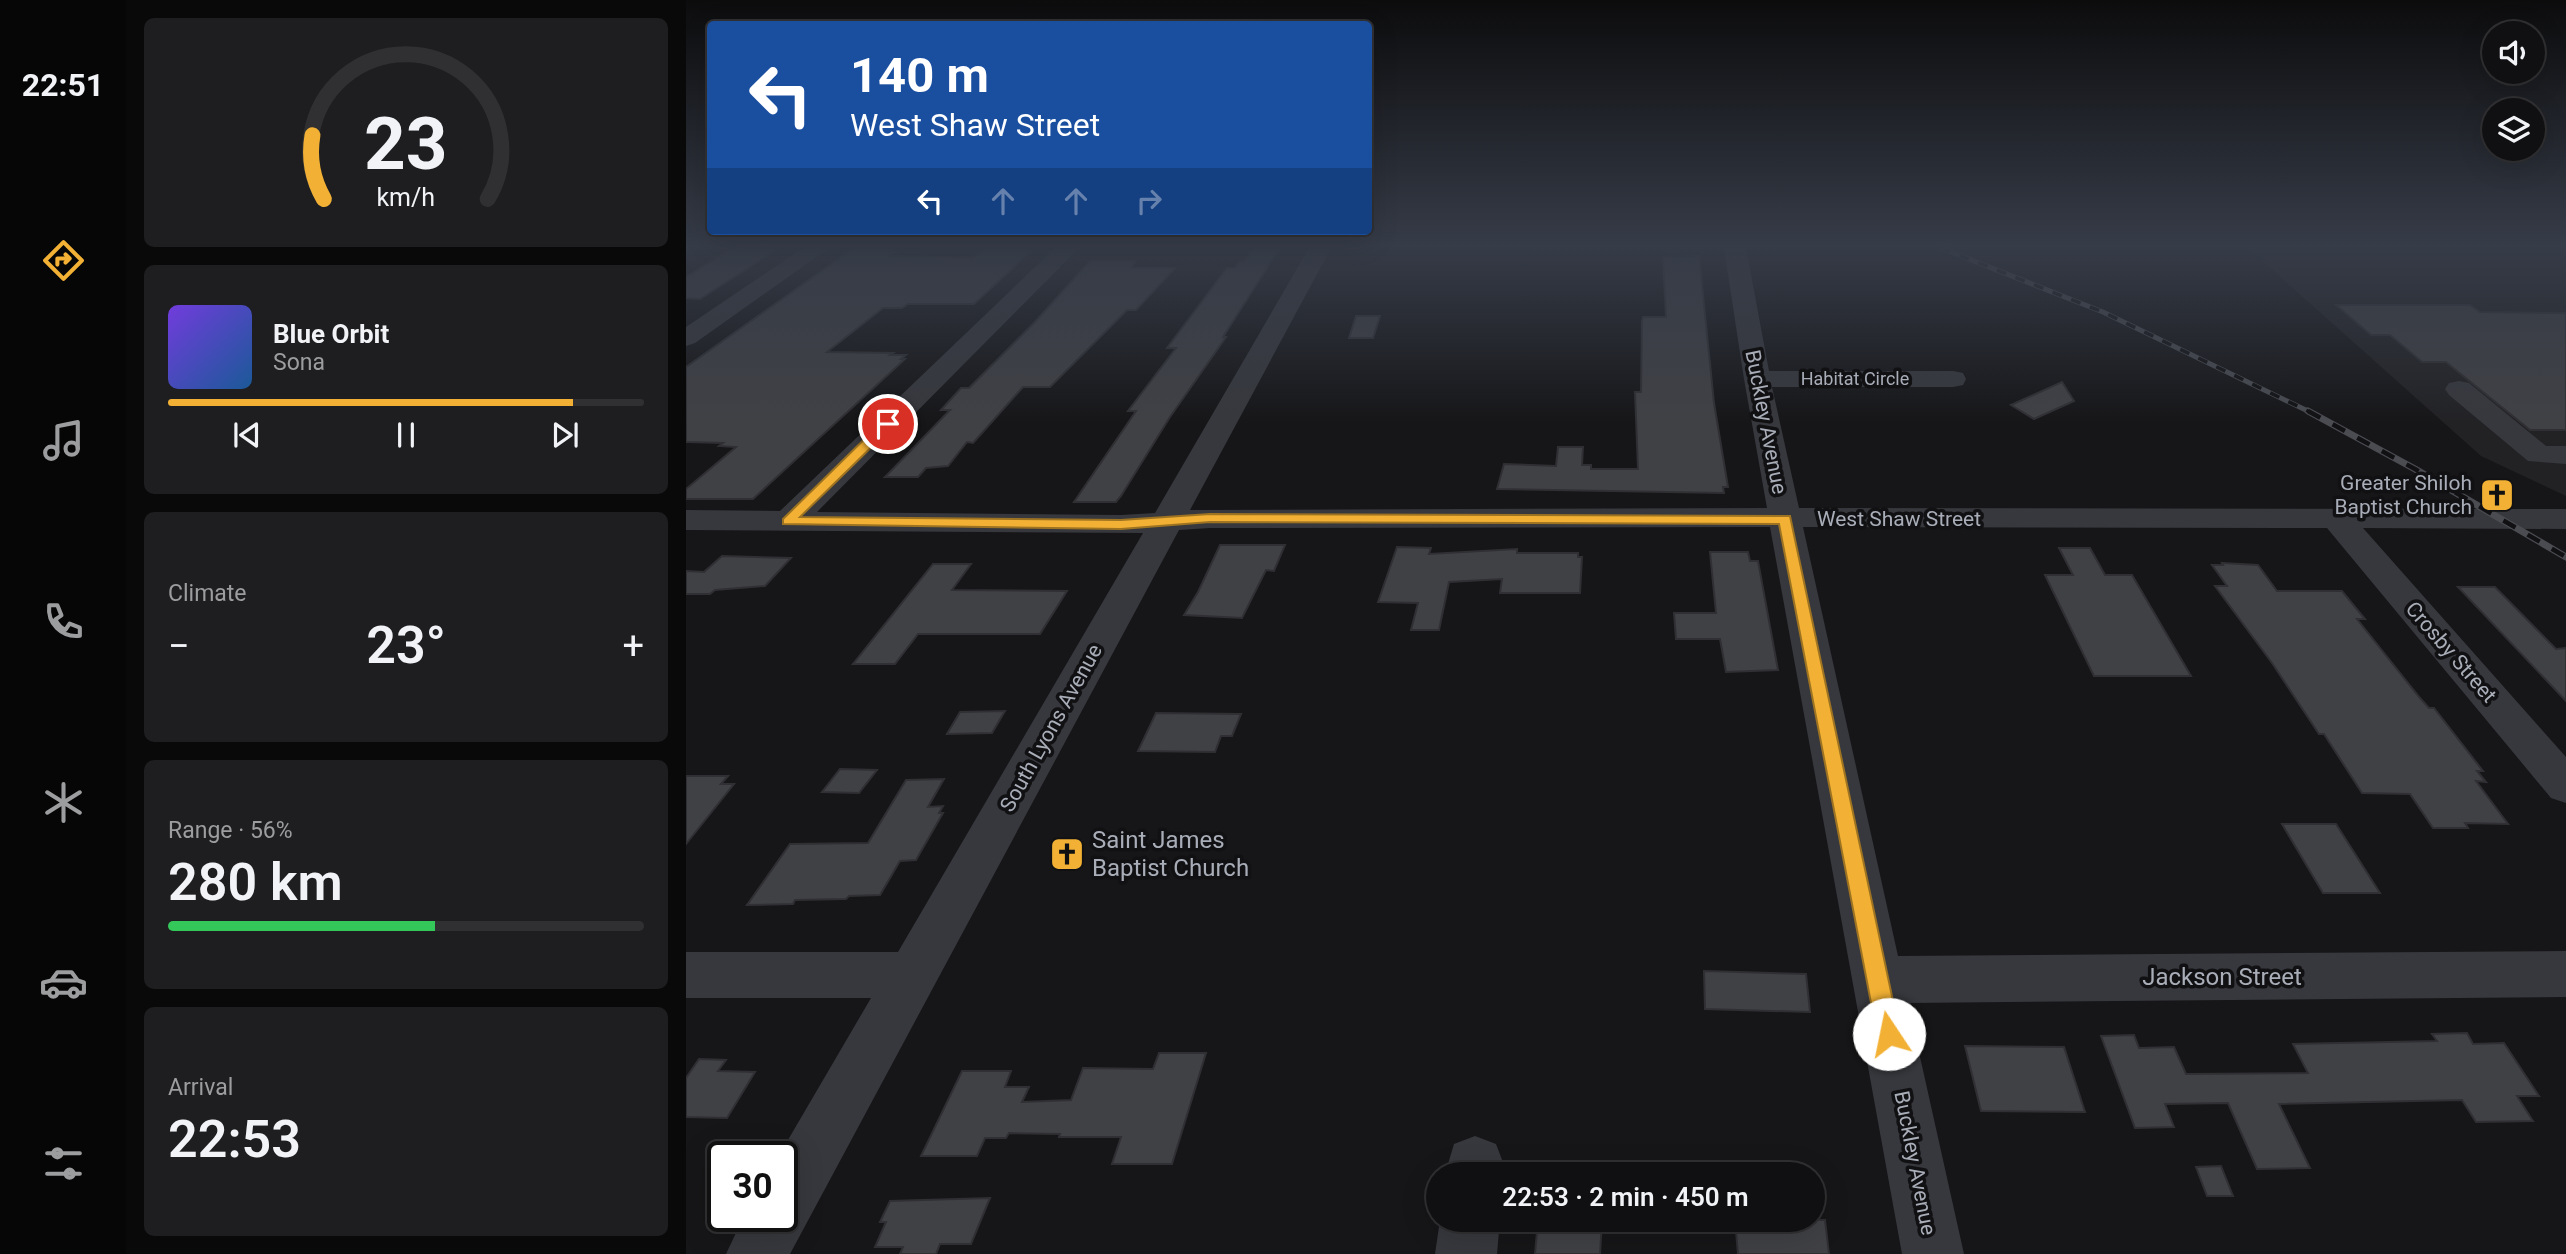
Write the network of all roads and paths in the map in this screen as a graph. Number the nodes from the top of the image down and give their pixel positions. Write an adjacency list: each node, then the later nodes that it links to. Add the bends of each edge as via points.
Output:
1 (732, 307): 5 (street)
2 (1008, 307): 14 (street)
3 (1287, 307): 15 (street, South Lyons Avenue)
4 (1745, 307): 6 (street, Buckley Avenue)
5 (686, 338)
6 (1757, 379): 7 (street, Habitat Circle); 11 (street, Buckley Avenue)
7 (1954, 379)
8 (2459, 388): 9 (street, via 2539,455)
9 (2566, 455)
10 (2336, 518): 11 (street, West Shaw Street); 12 (street, West Shaw Street); 16 (street, Crosby Street)
11 (1785, 519): 15 (street, West Shaw Street, via 1210,518); 20 (street, Buckley Avenue)
12 (2566, 519)
13 (686, 520): 14 (street, West Shaw Street)
14 (788, 522): 15 (street, West Shaw Street)
15 (1166, 522): 19 (street, South Lyons Avenue)
16 (2566, 786)
17 (2566, 974): 20 (street, Jackson Street)
18 (686, 975): 19 (street)
19 (913, 975): 21 (street, South Lyons Avenue)
20 (1878, 979): 26 (street, Buckley Avenue)
21 (798, 1180)
22 (769, 1232): 24 (street)
23 (1468, 1232): 25 (street)
24 (757, 1254)
25 (1466, 1254)
26 (1933, 1254)

